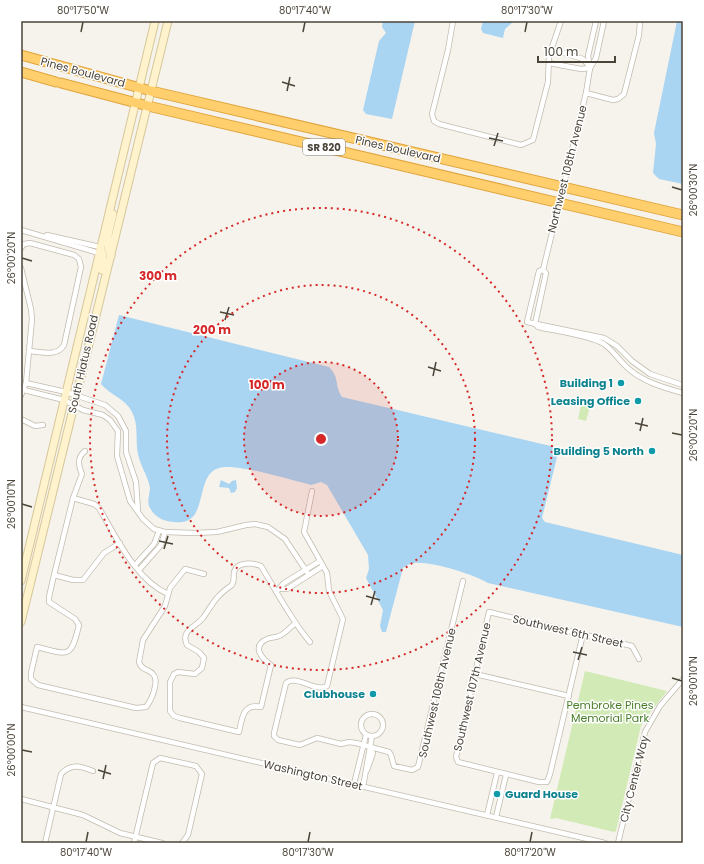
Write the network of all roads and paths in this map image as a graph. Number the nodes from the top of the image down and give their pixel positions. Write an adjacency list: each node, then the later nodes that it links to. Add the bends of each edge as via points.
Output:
1 (154, 21): 13 (main road, South Hiatus Road)
2 (168, 21): 14 (main road, South Hiatus Road)
3 (453, 21): 10 (street, via 432,114 434,121 439,124 521,145 527,144 533,140 548,82)
4 (561, 21): 8 (street)
5 (596, 21): 11 (street, Northwest 108th Avenue, via 588,56)
6 (604, 21): 11 (street, Northwest 108th Avenue, via 596,58)
7 (640, 21): 15 (street, via 639,35 624,94 618,99)
8 (552, 49): 10 (street); 11 (street, via 583,59)
9 (21, 55): 13 (highway, Pines Boulevard / SR 820)
10 (549, 63): 11 (street, via 581,69)
11 (590, 68): 15 (street, Northwest 108th Avenue)
12 (21, 72): 16 (highway, Pines Boulevard / SR 820)
13 (138, 87): 14 (highway, Pines Boulevard / SR 820); 16 (main road, South Hiatus Road)
14 (151, 91): 17 (main road, South Hiatus Road); 18 (highway, Pines Boulevard / SR 820)
15 (586, 93): 18 (street, Northwest 108th Avenue)
16 (134, 103): 17 (highway, Pines Boulevard / SR 820); 20 (main road, South Hiatus Road)
17 (148, 106): 19 (highway, Pines Boulevard / SR 820); 26 (main road, South Hiatus Road)
18 (562, 188): 19 (street, Northwest 108th Avenue); 21 (highway, Pines Boulevard / SR 820)
19 (558, 202): 23 (highway, Pines Boulevard / SR 820); 28 (street, Northwest 108th Avenue)
20 (110, 204): 25 (main road, South Hiatus Road); 26 (main road, via 113,213 107,248)
21 (683, 215)
22 (21, 230): 25 (street, via 58,237)
23 (683, 232)
24 (21, 248): 31 (street, via 24,244 30,243 74,255 79,259 81,267 61,351)
25 (100, 250): 29 (main road, via 104,262 96,294); 35 (main road, South Hiatus Road)
26 (111, 256): 29 (main road, South Hiatus Road)
27 (21, 268): 31 (street, via 31,309)
28 (543, 270): 30 (street, Northwest 108th Avenue, via 546,273); 30 (street, Northwest 108th Avenue, via 539,271 527,322)
29 (97, 307): 38 (main road, South Hiatus Road)
30 (535, 324): 33 (street, via 604,338 650,374); 36 (street, via 538,327 600,342 629,370 656,385)
31 (29, 351): 32 (street)
32 (26, 383): 34 (street); 35 (street)
33 (683, 385)
34 (24, 390): 37 (street); 39 (street)
35 (66, 392): 38 (street); 39 (main road, South Hiatus Road)
36 (683, 393)
37 (21, 395)
38 (76, 396): 40 (main road, South Hiatus Road); 46 (street, via 108,407 122,420 126,431 126,452 136,482)
39 (64, 400): 40 (street); 57 (main road, South Hiatus Road)
40 (74, 405): 46 (street, via 103,415 115,425 118,431 117,456 120,469 130,500); 62 (main road, South Hiatus Road)
41 (21, 419): 42 (street, via 35,426)
42 (43, 424)
43 (85, 451): 45 (street, via 79,459 78,466 82,474)
44 (312, 491): 49 (street, via 304,532)
45 (73, 498): 48 (street, via 99,508); 55 (street)
46 (138, 511): 47 (street, via 148,524)
47 (162, 532): 50 (street); 52 (street, via 161,545); 53 (street, via 205,533 246,525 261,525 282,535)
48 (120, 543): 50 (street); 55 (street, via 104,553 83,580)
49 (320, 561): 51 (street); 53 (street)
50 (135, 565): 52 (street)
51 (323, 566): 56 (street); 73 (street, via 329,577 329,591 344,619 327,686 321,688 287,681 274,736 278,740 300,745 317,738 341,744 349,742)
52 (139, 570): 60 (street, via 150,583)
53 (305, 570): 56 (street); 59 (street, via 284,583)
54 (204, 574): 60 (street, via 185,569)
55 (54, 575): 60 (street, via 49,602 75,619 79,625 74,646 70,651 63,654 37,647 32,678 38,685 142,709 149,704 156,680 140,666 140,648 145,635 165,606)
56 (309, 575): 59 (street, via 288,588)
57 (21, 581)
58 (463, 581): 73 (street, Southwest 108th Avenue, via 420,764 412,770 394,766 389,752)
59 (279, 590): 63 (street); 63 (street, via 261,566 248,563 235,570 232,585 221,592 201,620 191,626 186,635 187,645 204,658 202,668 198,673 174,674 170,682 170,711 180,718 239,732 246,708 261,707 270,672 271,665 260,656 260,645 267,639 279,636)
60 (168, 594)
61 (490, 612): 64 (street, Southwest 6th Street); 67 (street, Southwest 107th Avenue)
62 (21, 622)
63 (296, 623): 65 (street)
64 (583, 634): 66 (street, Southwest 6th Street, via 632,646); 69 (street)
65 (310, 642)
66 (639, 659)
67 (475, 674): 69 (street); 77 (street, Southwest 107th Avenue, via 456,757 458,762)
68 (683, 679): 93 (street, City Center Way, via 660,706 645,732)
69 (569, 696): 78 (street, via 549,779 545,783)
70 (21, 707): 79 (street, Washington Street)
71 (366, 735): 72 (street); 72 (street, via 361,730 361,722 365,716 372,714 379,716 383,723 379,734); 73 (street)
72 (372, 736): 73 (street)
73 (368, 746): 74 (street); 75 (street, via 372,753)
74 (359, 764): 75 (street); 79 (street)
75 (366, 768): 80 (street)
76 (93, 771): 84 (street, via 75,766 66,769 62,774)
77 (497, 773): 78 (street); 81 (street)
78 (506, 775): 82 (street)
79 (354, 784): 80 (street, Washington Street)
80 (363, 787): 85 (street, Washington Street)
81 (494, 789): 82 (street); 85 (street)
82 (502, 791): 86 (street)
83 (21, 799): 84 (street)
84 (53, 808): 87 (street, via 83,815 108,828); 88 (street)
85 (488, 815): 86 (street, Washington Street)
86 (496, 817): 92 (street, Washington Street)
87 (136, 837): 89 (street); 90 (street); 91 (street, via 153,763 160,758 196,766 202,774 190,828 186,841)
88 (45, 843)
89 (134, 843)
90 (162, 843)
91 (182, 843)
92 (605, 843)
93 (618, 843)

